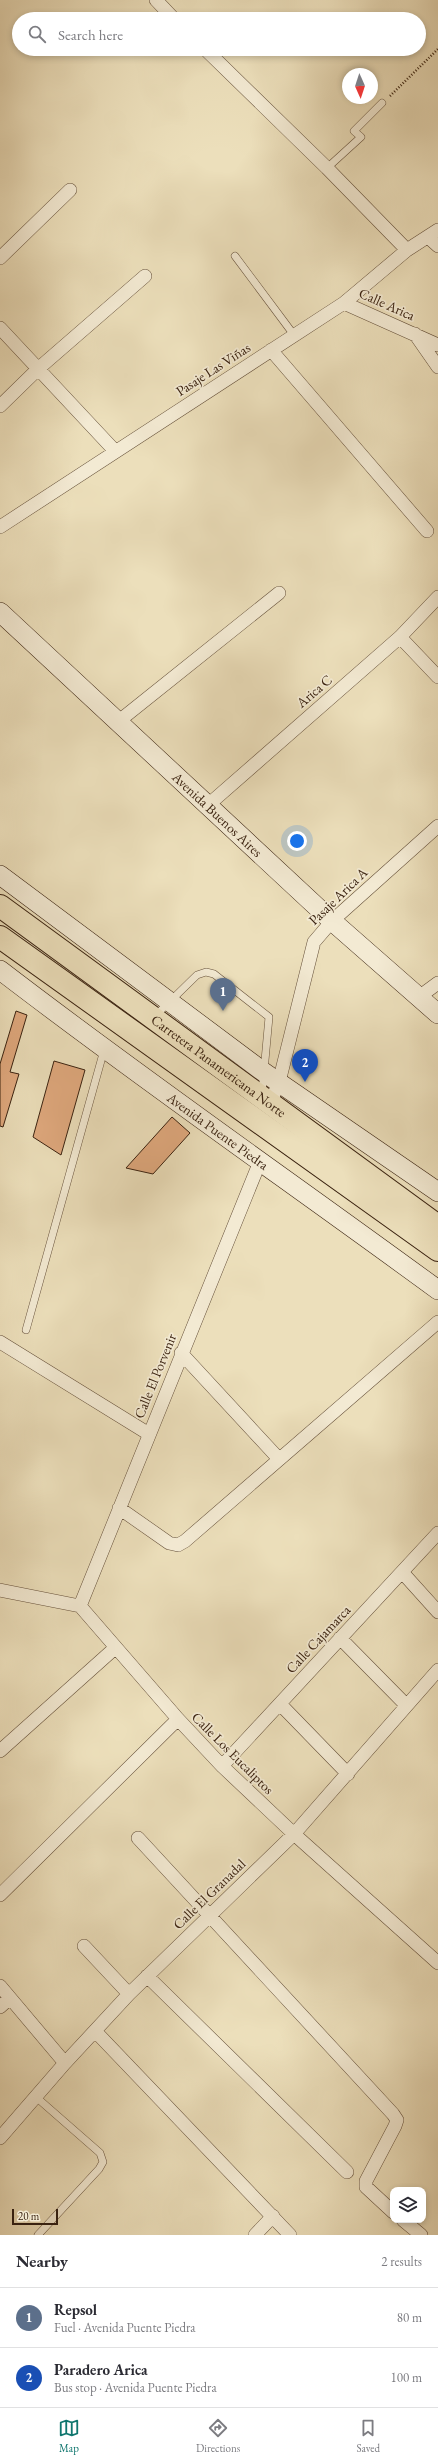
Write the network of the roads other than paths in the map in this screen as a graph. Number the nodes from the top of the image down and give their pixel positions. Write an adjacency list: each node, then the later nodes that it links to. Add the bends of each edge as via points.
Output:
1 (156, 0): 2 (street)
2 (167, 12)
3 (212, 56): 5 (street)
4 (382, 103): 5 (lane, via 354,131 361,138)
5 (328, 168): 9 (street)
6 (70, 190): 11 (street)
7 (433, 234): 8 (street); 9 (street, Pasaje Las Viñas)
8 (438, 246)
9 (407, 250): 13 (street, Pasaje Las Viñas)
10 (235, 256): 16 (lane)
11 (0, 258)
12 (144, 276): 20 (street)
13 (344, 303): 15 (street, Calle Arica); 16 (street, Pasaje Las Viñas)
14 (0, 328): 20 (street)
15 (415, 334): 17 (street, Calle Arica); 19 (street)
16 (294, 335): 18 (street, Pasaje Las Viñas)
17 (438, 345)
18 (271, 350): 22 (street, Pasaje Las Viñas); 24 (street)
19 (438, 367)
20 (39, 368): 21 (street); 22 (street)
21 (0, 406)
22 (115, 451): 23 (street, Pasaje Las Viñas)
23 (0, 527)
24 (427, 531)
25 (279, 593): 30 (street)
26 (438, 597): 28 (street, Arica C)
27 (0, 612): 30 (main road, Avenida Buenos Aires)
28 (400, 637): 29 (street); 31 (street, Arica C)
29 (438, 677)
30 (119, 721): 31 (main road, Avenida Buenos Aires)
31 (207, 806): 35 (main road, Avenida Buenos Aires)
32 (438, 826): 35 (street, Pasaje Arica A)
33 (0, 875): 40 (main road)
34 (0, 906): 42 (highway, Carretera Panamericana Norte)
35 (332, 921): 39 (main road, Avenida Buenos Aires); 44 (street, Pasaje Arica A, via 314,942 299,1008)
36 (0, 937): 49 (highway, Carretera Panamericana Norte)
37 (0, 970): 43 (main road, Avenida Puente Piedra)
38 (438, 983): 39 (street)
39 (419, 997): 41 (main road, Avenida Buenos Aires)
40 (172, 1002): 42 (lane); 44 (main road); 44 (lane, via 197,975 206,972 214,974 264,1012 269,1017)
41 (438, 1014)
42 (152, 1018): 45 (highway, Carretera Panamericana Norte)
43 (104, 1049): 46 (main road, Avenida Puente Piedra); 52 (lane)
44 (272, 1078): 45 (street, Pasaje Arica A); 47 (main road)
45 (265, 1100): 48 (highway, Carretera Panamericana Norte)
46 (260, 1159): 50 (main road, Avenida Puente Piedra); 54 (street, Calle El Porvenir)
47 (438, 1192)
48 (438, 1226)
49 (438, 1250)
50 (438, 1290)
51 (438, 1322): 56 (street)
52 (26, 1330)
53 (0, 1342): 55 (street)
54 (181, 1353): 55 (street, Calle El Porvenir); 56 (street)
55 (149, 1434): 57 (street, Calle El Porvenir)
56 (279, 1459): 57 (street, via 185,1542 178,1545 169,1543)
57 (119, 1508): 61 (street, Calle El Porvenir)
58 (438, 1533): 59 (street, Calle Cajamarca)
59 (402, 1572): 62 (street); 63 (street, Calle Cajamarca)
60 (0, 1590): 61 (street)
61 (80, 1606): 64 (street, Calle Los Eucaliptos)
62 (438, 1612)
63 (340, 1638): 66 (street, Calle Cajamarca); 67 (street)
64 (115, 1648): 68 (street, Calle Los Eucaliptos); 69 (street)
65 (438, 1670): 67 (street, Calle El Granadal)
66 (280, 1704): 70 (street, Calle Cajamarca); 71 (street)
67 (406, 1705): 71 (street, Calle El Granadal)
68 (178, 1719): 70 (street, Calle Los Eucaliptos); 74 (street)
69 (0, 1751)
70 (222, 1766): 72 (street, Calle Los Eucaliptos)
71 (348, 1774): 72 (street, Calle El Granadal)
72 (294, 1834): 75 (street, Calle El Granadal); 77 (street, Calle Los Eucaliptos)
73 (138, 1838): 75 (street)
74 (0, 1895)
75 (208, 1917): 78 (street, Calle El Granadal); 88 (street, via 397,2120 366,2181 369,2192)
76 (84, 1946): 80 (street)
77 (438, 1963)
78 (147, 1976): 80 (street, Calle El Granadal); 87 (street)
79 (0, 1986): 81 (street)
80 (129, 1994): 83 (street, Calle El Granadal)
81 (10, 1998): 82 (street); 84 (street)
82 (0, 2008)
83 (96, 2031): 84 (street, Calle El Granadal); 89 (street)
84 (65, 2063): 85 (street, Calle El Granadal)
85 (36, 2097): 86 (street, Calle El Granadal); 91 (lane, via 100,2154 103,2162)
86 (0, 2138)
87 (347, 2172)
88 (390, 2210)
89 (272, 2216): 92 (street); 93 (street)
90 (406, 2223): 94 (street)
91 (38, 2235)
92 (255, 2235)
93 (290, 2235)
94 (420, 2235)

